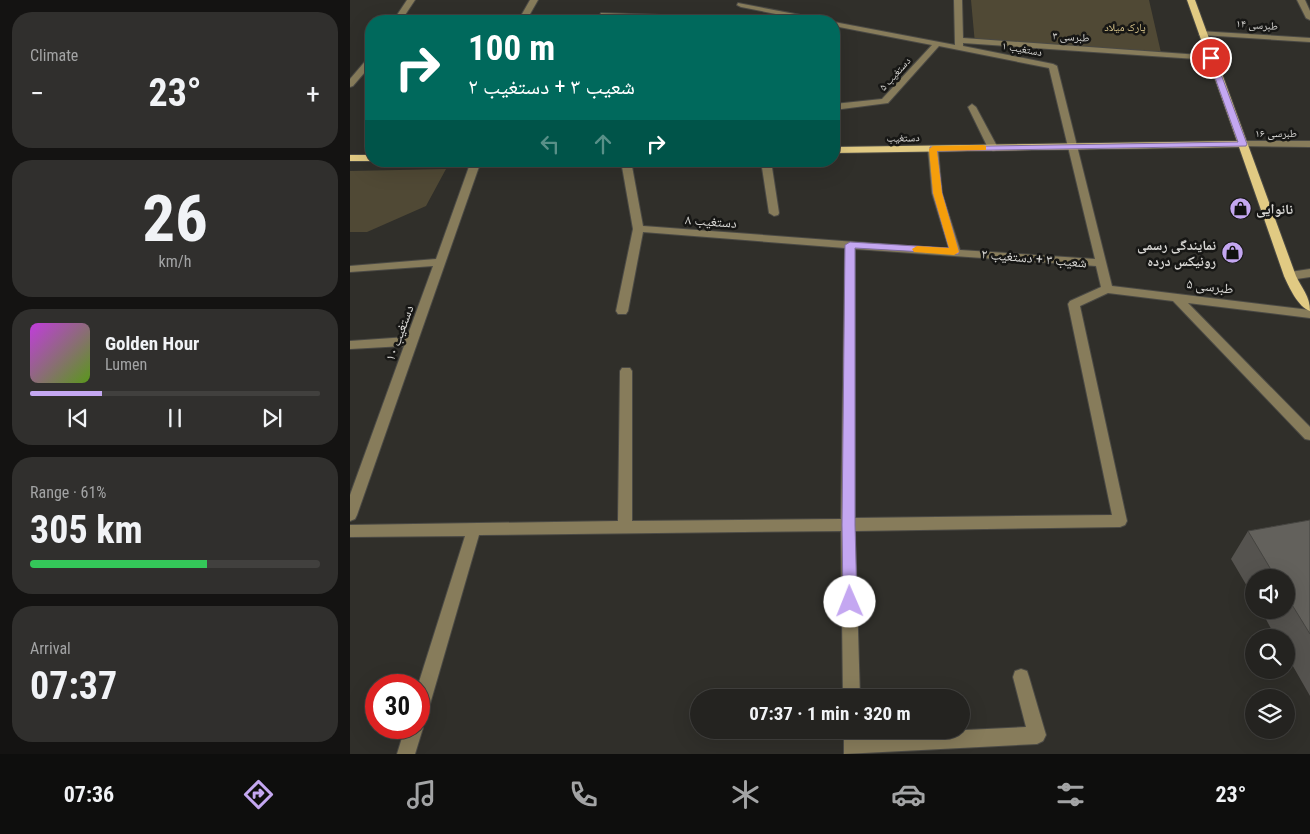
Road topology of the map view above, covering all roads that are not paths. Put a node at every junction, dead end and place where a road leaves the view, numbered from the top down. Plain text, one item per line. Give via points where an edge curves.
1 (411, 0) edge
2 (534, 0) edge
3 (958, 0) edge
4 (1191, 0) edge
5 (1301, 0) edge
6 (741, 5) dead end
7 (401, 15) edge
8 (525, 15) edge
9 (791, 15) edge
10 (1310, 18) edge
11 (840, 25) edge
12 (1202, 33) junction
13 (1310, 40) edge
14 (936, 45) junction
15 (959, 45) junction
16 (1211, 58) junction
17 (365, 67) edge
18 (350, 84) edge
19 (840, 106) edge
20 (972, 107) dead end
21 (1243, 144) junction
22 (1310, 144) edge
23 (1074, 146) junction
24 (993, 148) junction
25 (933, 149) junction
26 (840, 150) edge
27 (350, 158) edge
28 (365, 158) edge
29 (474, 167) edge
30 (627, 167) edge
31 (767, 167) edge
32 (774, 213) dead end
33 (638, 229) junction
34 (850, 245) junction
35 (954, 252) junction
36 (440, 262) junction
37 (1101, 264) junction
38 (350, 269) edge
39 (1310, 273) edge
40 (1290, 276) junction
41 (1107, 289) junction
42 (1177, 298) junction
43 (1310, 307) edge
44 (622, 312) dead end
45 (1310, 314) edge
46 (412, 340) junction
47 (350, 345) edge
48 (626, 371) dead end
49 (1310, 435) edge
50 (350, 515) edge
51 (848, 525) junction
52 (625, 528) junction
53 (474, 529) junction
54 (350, 531) edge
55 (430, 675) edge
56 (1021, 677) dead end
57 (852, 689) edge
58 (411, 739) edge
59 (853, 742) edge
60 (406, 754) edge

1 - 7 street
2 - 8 street
3 - 15 street
4 - 12 main road
5 - 10 street
6 - 9 street
11 - 14 street, دستغیب ۱
12 - 13 street, طبرسی ۱۴
12 - 16 main road
14 - 15 street, دستغیب ۱
14 - 19 street, دستغیب ۵ via 885,101
15 - 16 street, طبرسی ۳
15 - 23 street, دستغیب ۱ via 1053,66
16 - 21 main road
17 - 18 street
20 - 24 street
21 - 22 street, طبرسی ۱۶
21 - 23 main road, دستغیب
21 - 40 main road
23 - 24 main road, دستغیب
23 - 37 street, شعیب ۳ + دستغیب ۲
24 - 25 main road, دستغیب
25 - 26 main road, دستغیب
25 - 35 street via 937,193
27 - 28 main road
29 - 36 street, دستغیب ۱۰
30 - 33 street
31 - 32 street
33 - 34 street, دستغیب ۸
33 - 44 street
34 - 35 street, شعیب ۳ + دستغیب ۲
34 - 51 street
35 - 37 street, شعیب ۳ + دستغیب ۲
36 - 38 street
36 - 46 street, دستغیب ۱۰
37 - 41 street
39 - 40 street
40 - 43 main road
41 - 42 street, طبرسی ۵
41 - 51 street via 1074,304 1120,521
42 - 45 street, طبرسی ۵
42 - 49 street
46 - 47 street
46 - 50 street, دستغیب ۱۰
48 - 52 street
51 - 52 street
51 - 57 street
52 - 53 street
53 - 54 street
53 - 55 street
56 - 59 street via 1036,735
58 - 60 street

